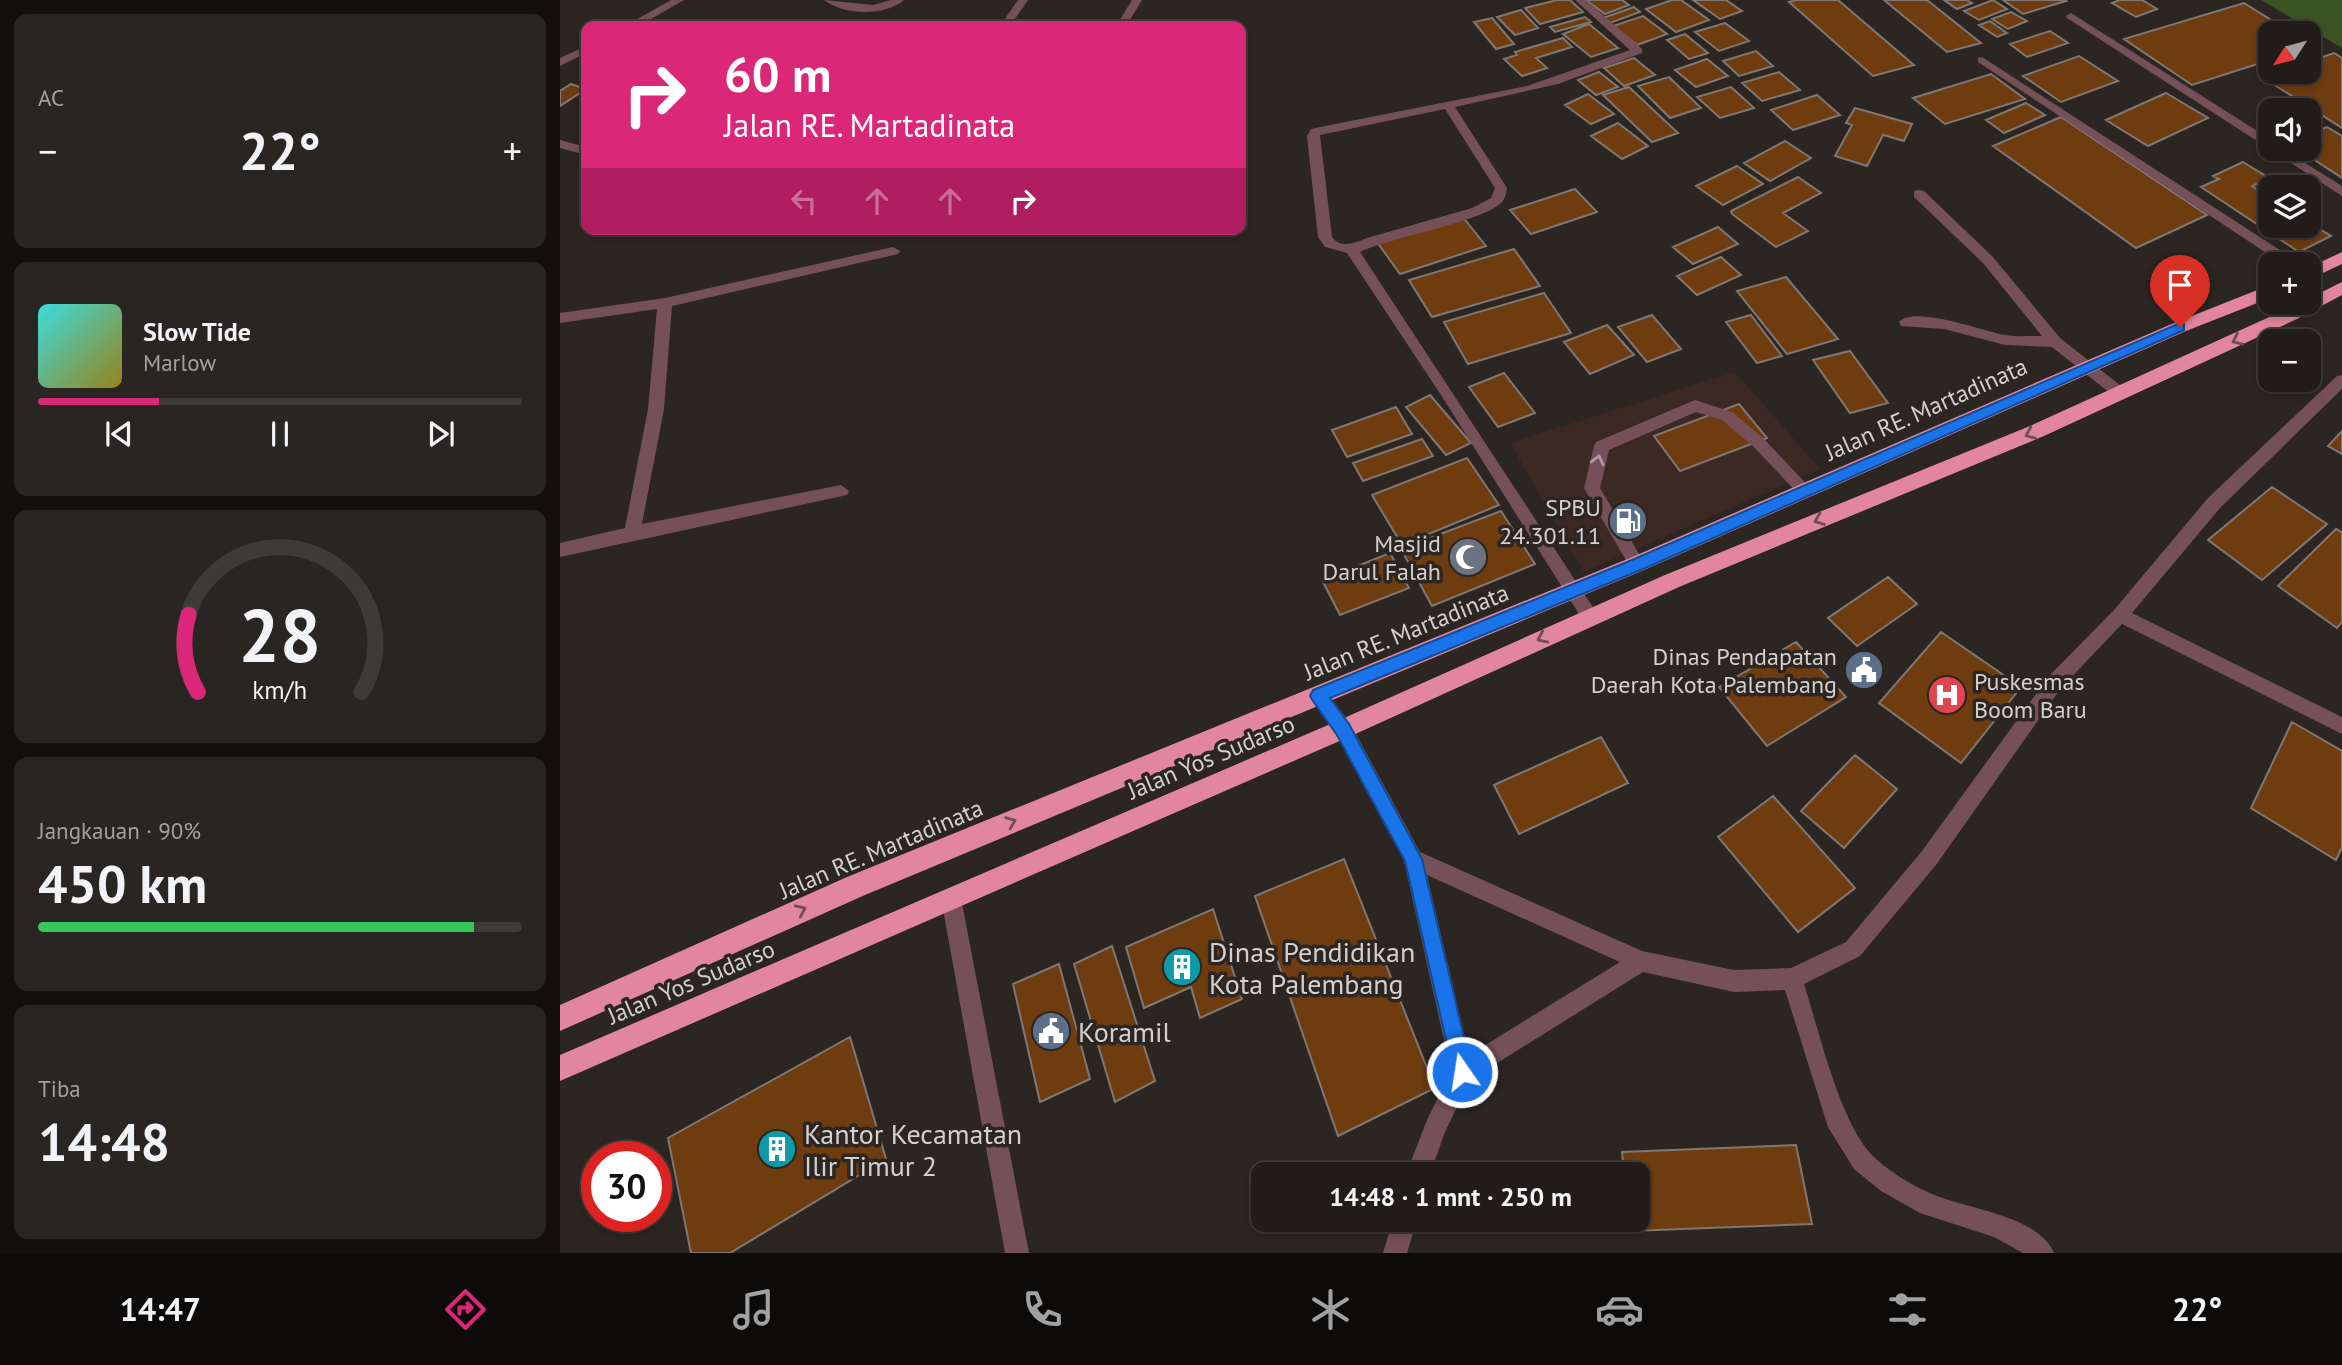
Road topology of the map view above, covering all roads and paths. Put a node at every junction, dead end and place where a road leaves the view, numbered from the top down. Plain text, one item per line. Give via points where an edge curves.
1 (679, 0) edge
2 (829, 0) edge
3 (899, 0) edge
4 (1023, 0) edge
5 (1138, 0) edge
6 (1580, 0) edge
7 (2071, 16) dead end
8 (640, 21) edge
9 (1008, 21) edge
10 (1124, 21) edge
11 (581, 52) edge
12 (1982, 60) dead end
13 (560, 63) edge
14 (1448, 105) junction
15 (2258, 137) edge
16 (560, 144) edge
17 (581, 150) edge
18 (2294, 161) edge
19 (2342, 192) edge
20 (1919, 194) dead end
21 (1352, 250) junction
22 (893, 251) dead end
23 (2274, 252) edge
24 (2342, 257) edge
25 (2321, 268) edge
26 (2342, 288) edge
27 (2258, 296) edge
28 (664, 303) junction
29 (560, 318) edge
30 (1906, 322) dead end
31 (2055, 342) junction
32 (2089, 367) junction
33 (2342, 380) edge
34 (2120, 393) junction
35 (841, 491) dead end
36 (1805, 491) junction
37 (632, 533) junction
38 (560, 550) edge
39 (1637, 564) junction
40 (1575, 591) junction
41 (2120, 615) junction
42 (1590, 617) junction
43 (1319, 696) junction
44 (2342, 726) edge
45 (1343, 729) junction
46 (1413, 859) junction
47 (951, 898) junction
48 (1641, 961) junction
49 (1792, 979) junction
50 (560, 1018) edge
51 (560, 1068) edge
52 (1462, 1072) junction
53 (1422, 1162) edge
54 (1401, 1232) edge
55 (1017, 1253) edge
56 (1395, 1253) edge
57 (2042, 1253) edge

1 - 8 street
2 - 3 street via 866,10
4 - 9 street
5 - 10 street
6 - 14 street via 1638,51 1554,82
7 - 15 street
11 - 13 street
12 - 23 street
14 - 21 street via 1501,188 1497,200 1477,211
14 - 21 street via 1315,132 1325,237 1330,244
16 - 17 street
18 - 19 street
20 - 31 street via 1989,260
21 - 40 street
22 - 28 street
24 - 25 highway
26 -> 34 highway, Jalan Yos Sudarso
27 - 32 highway, Jalan RE. Martadinata
28 - 29 street
28 - 37 street via 656,409
30 - 31 street via 1944,324 2005,340
31 - 32 street
32 - 34 street
32 - 36 highway, Jalan RE. Martadinata
33 - 41 street via 2214,503
34 -> 42 highway, Jalan Yos Sudarso
35 - 37 street
36 - 39 highway, Jalan RE. Martadinata
39 -> 36 street via 1592,488 1602,446 1695,406 1727,416
37 - 38 street
39 - 40 highway, Jalan RE. Martadinata
40 - 42 street
40 - 43 highway, Jalan RE. Martadinata
41 - 44 street
41 - 49 street via 2055,682 1929,858 1853,949
42 -> 45 highway, Jalan Yos Sudarso
43 - 45 street
50 -> 43 highway, Jalan RE. Martadinata via 856,886
45 - 46 street
45 - 47 highway, Jalan Yos Sudarso
46 - 48 street
46 - 52 street
47 - 51 highway, Jalan Yos Sudarso
47 - 55 street
48 - 49 street via 1734,981
48 - 52 street
49 - 57 street via 1839,1128 1862,1161 1928,1205 1997,1226
52 - 53 street
54 - 56 street

